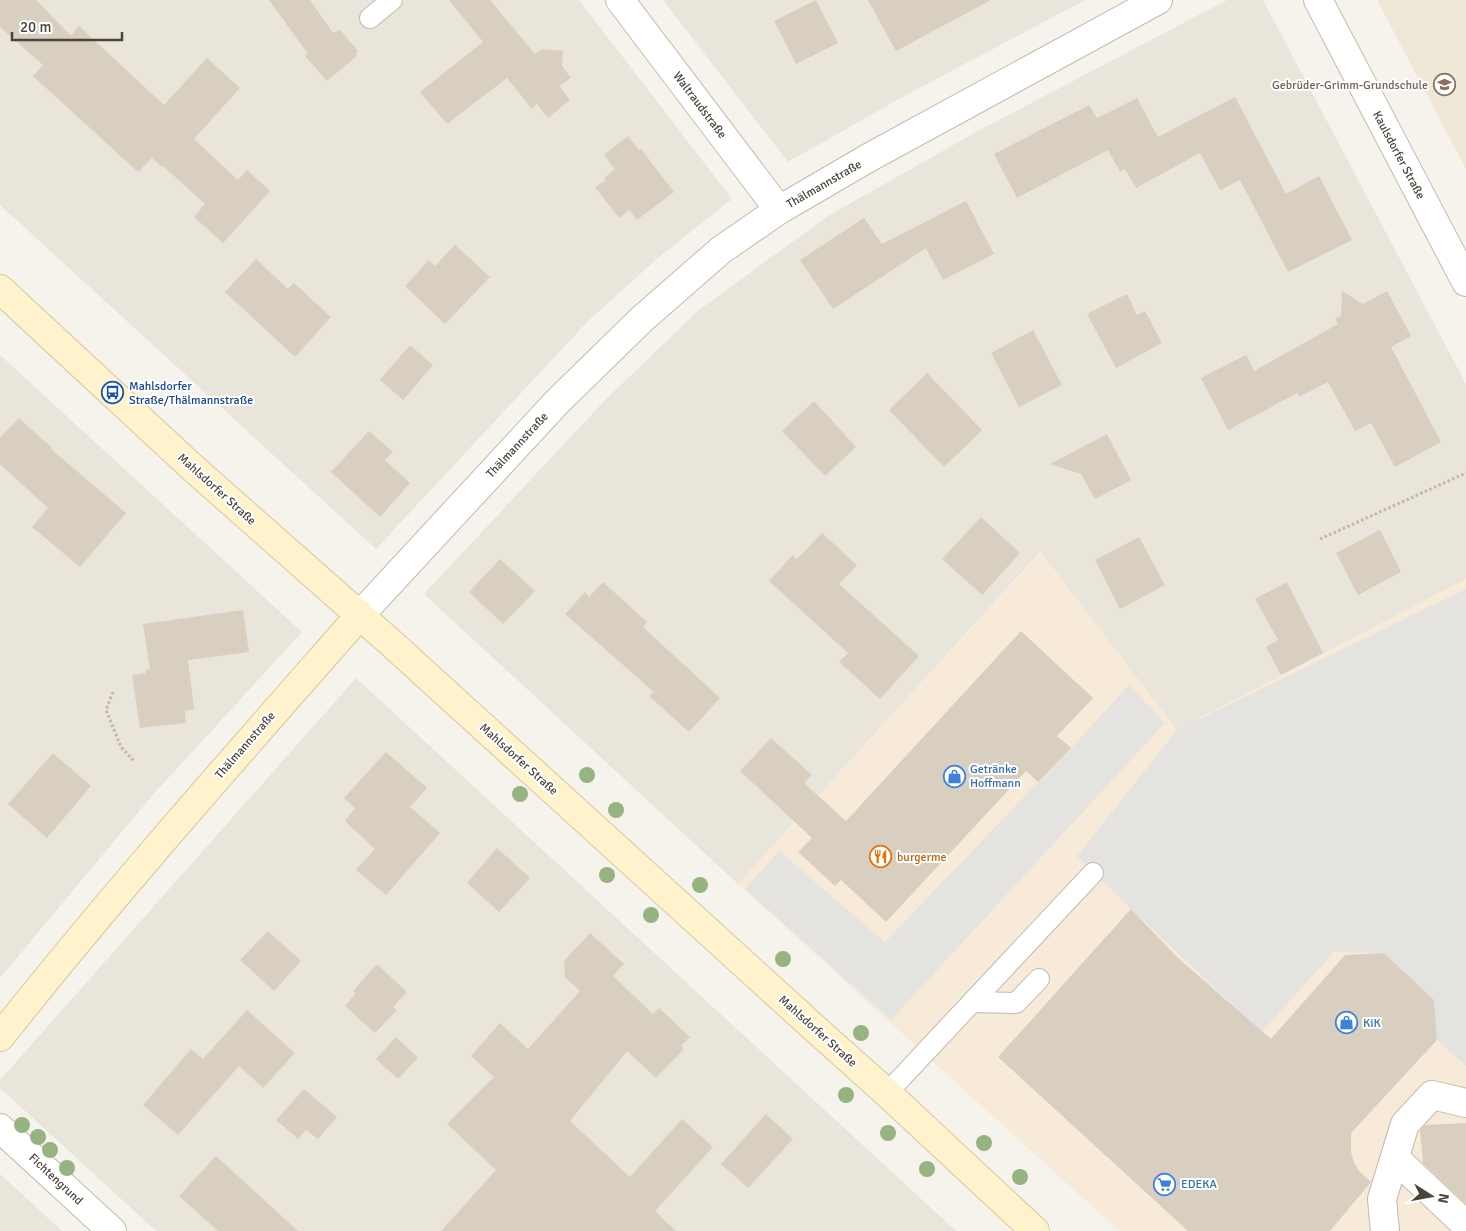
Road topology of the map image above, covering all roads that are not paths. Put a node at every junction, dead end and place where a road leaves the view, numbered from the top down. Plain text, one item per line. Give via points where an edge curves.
1 (392, 0) edge
2 (620, 0) edge
3 (1158, 0) edge
4 (1318, 0) edge
5 (370, 18) dead end
6 (779, 210) junction
7 (1466, 282) edge
8 (0, 289) edge
9 (360, 616) junction
10 (1093, 873) dead end
11 (1039, 979) dead end
12 (973, 1002) junction
13 (0, 1037) edge
14 (887, 1093) junction
15 (1466, 1103) edge
16 (0, 1128) edge
17 (1395, 1158) junction
18 (1466, 1226) edge
19 (112, 1231) edge
20 (1035, 1231) edge
21 (1385, 1231) edge

1 - 5 lane
2 - 6 street, Waltraudstraße
3 - 6 street, Thälmannstraße
4 - 7 street, Kaulsdorfer Straße
6 - 9 street, Thälmannstraße via 720,250 597,361
8 - 9 main road, Mahlsdorfer Straße via 194,469
9 - 13 main road, Thälmannstraße via 169,833
9 - 14 main road, Mahlsdorfer Straße
10 - 12 lane
11 - 12 lane via 1016,1003
12 - 14 lane
14 - 20 main road, Mahlsdorfer Straße
15 - 17 street via 1432,1096 1405,1124
16 - 19 street, Fichtengrund
17 - 18 street
17 - 21 street via 1382,1199

